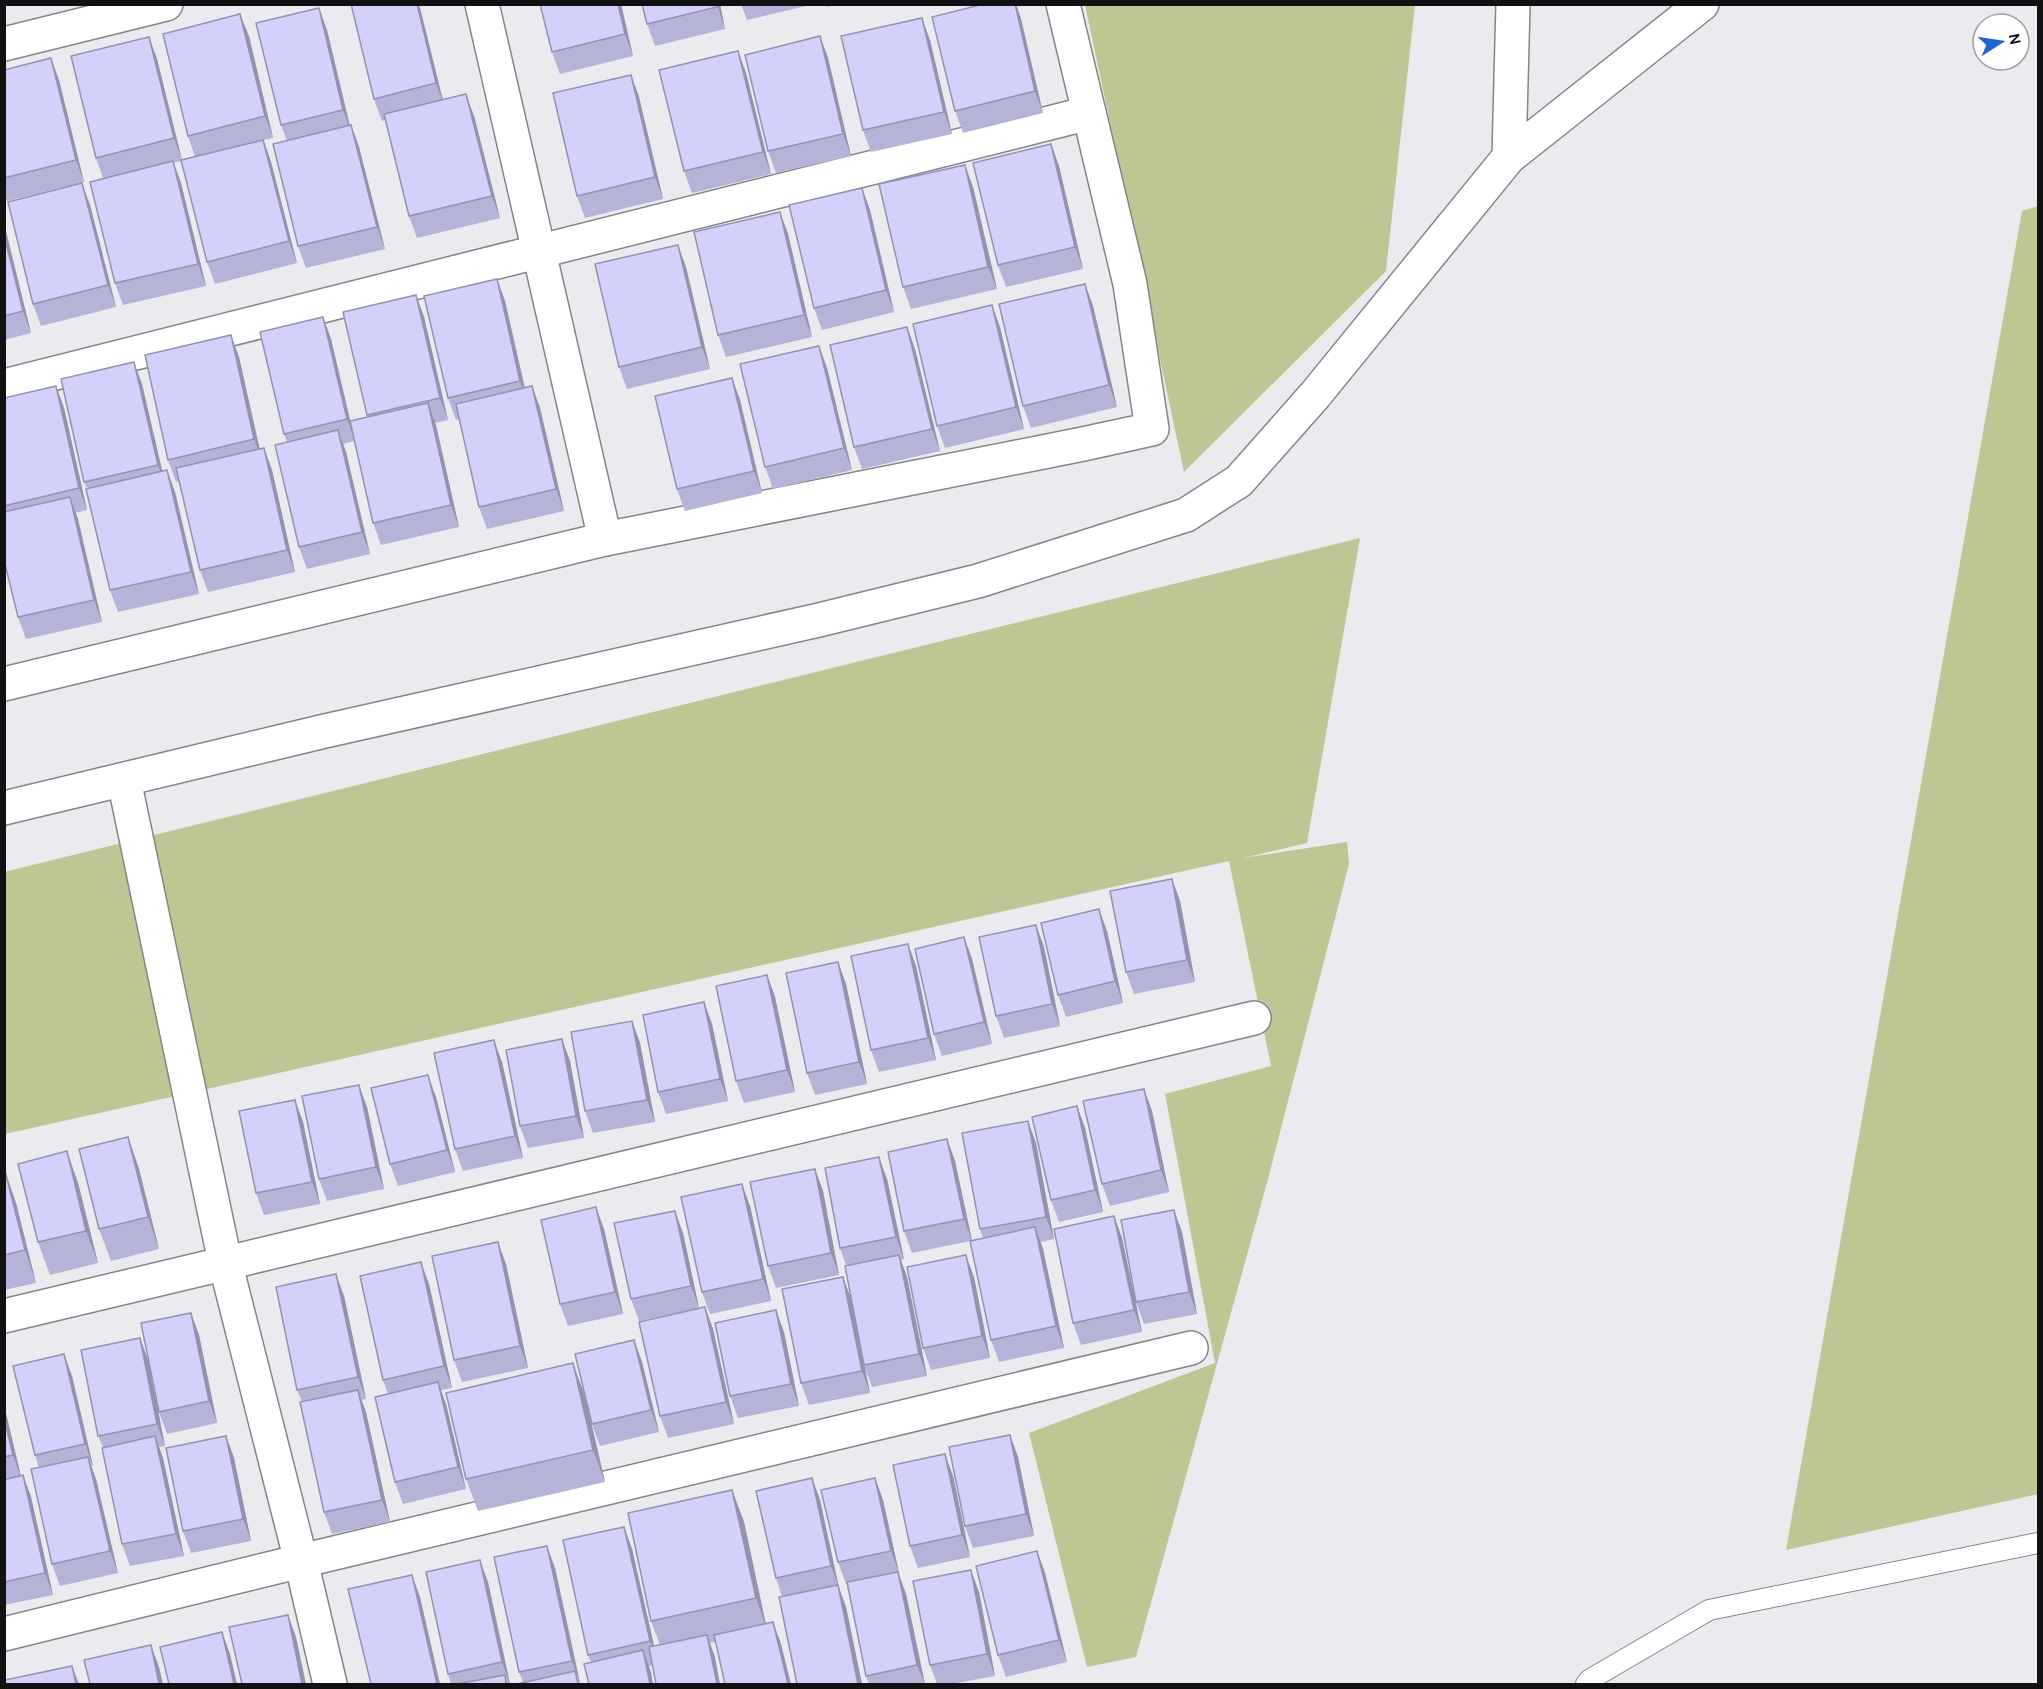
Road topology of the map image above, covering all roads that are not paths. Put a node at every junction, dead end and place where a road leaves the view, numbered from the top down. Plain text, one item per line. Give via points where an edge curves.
1 (166, 4) edge
2 (482, 4) edge
3 (1063, 4) edge
4 (1513, 4) edge
5 (1702, 4) edge
6 (4, 44) edge
7 (1089, 113) junction
8 (1509, 157) junction
9 (540, 251) junction
10 (4, 386) edge
11 (605, 539) junction
12 (4, 684) edge
13 (124, 780) junction
14 (4, 808) edge
15 (1254, 1018) dead end
16 (225, 1262) junction
17 (4, 1316) edge
18 (1191, 1348) dead end
19 (2038, 1543) edge
20 (301, 1561) junction
21 (4, 1634) edge
22 (330, 1684) edge
23 (1586, 1684) edge

1 - 6 street
2 - 9 street
3 - 7 street
4 - 8 street
5 - 8 street
7 - 9 street
7 - 11 street via 1130,284 1152,429
8 - 13 street via 1315,395 1239,481 1186,515 978,581 831,618
9 - 10 street
9 - 11 street
11 - 12 street
13 - 14 street
13 - 16 street
15 - 16 street
16 - 17 street
16 - 20 street
18 - 20 street
19 - 23 lane via 1709,1610
20 - 21 street
20 - 22 street

